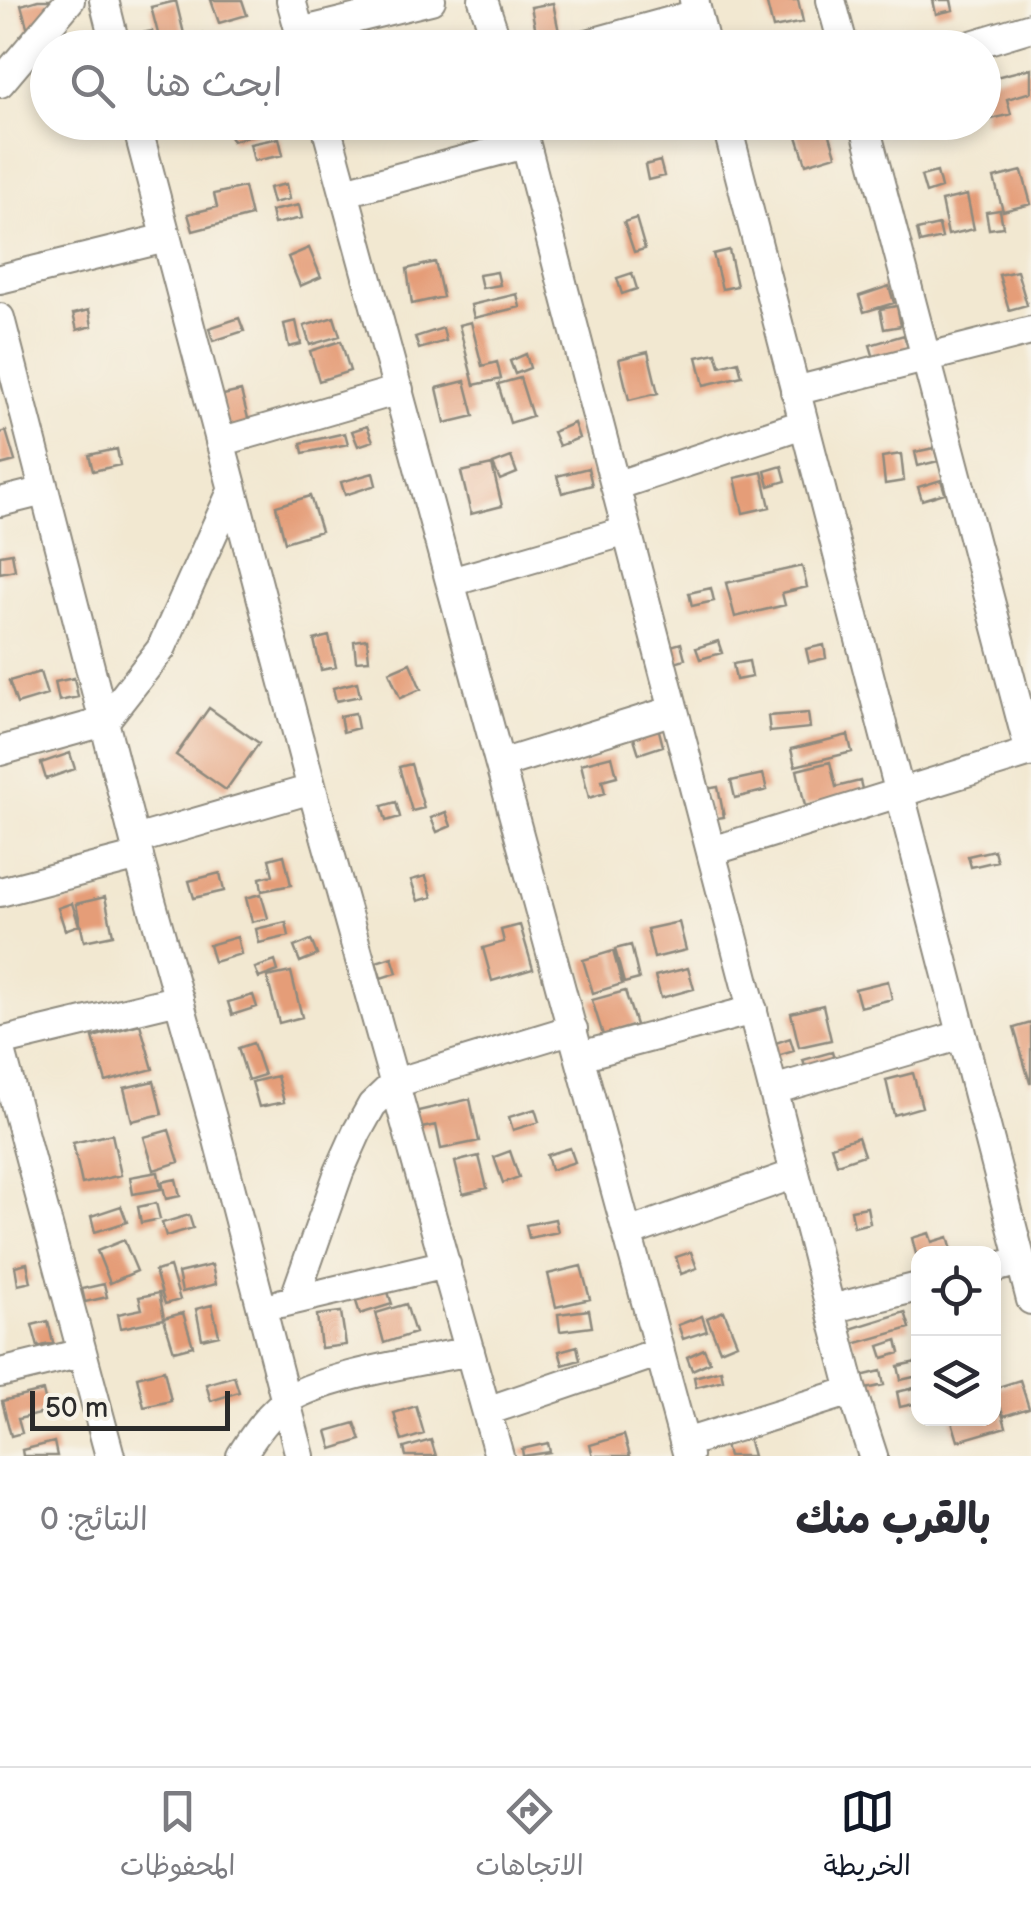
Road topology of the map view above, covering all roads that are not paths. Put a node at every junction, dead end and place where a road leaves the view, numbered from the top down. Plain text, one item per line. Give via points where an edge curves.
1 (70, 0) edge
2 (104, 0) edge
3 (292, 0) edge
4 (431, 0) edge
5 (484, 0) edge
6 (831, 0) edge
7 (1028, 0) edge
8 (696, 7) edge
9 (1031, 13) edge
10 (1031, 27) edge
11 (45, 30) edge
12 (112, 30) edge
13 (300, 30) edge
14 (334, 30) edge
15 (493, 30) edge
16 (627, 30) edge
17 (839, 30) edge
18 (1001, 36) edge
19 (30, 47) edge
20 (0, 83) edge
21 (141, 140) edge
22 (330, 140) edge
23 (502, 140) edge
24 (525, 140) edge
25 (731, 140) edge
26 (868, 140) edge
27 (345, 192) junction
28 (166, 238) junction
29 (0, 278) edge
30 (0, 318) edge
31 (1031, 332) edge
32 (923, 358) junction
33 (399, 390) junction
34 (795, 390) junction
35 (11, 409) edge
36 (803, 424) junction
37 (220, 442) junction
38 (615, 486) junction
39 (232, 489) junction
40 (44, 491) junction
41 (0, 502) edge
42 (627, 531) junction
43 (451, 582) junction
44 (674, 710) junction
45 (104, 722) junction
46 (0, 751) edge
47 (1030, 753) edge
48 (501, 764) junction
49 (312, 789) junction
50 (902, 794) junction
51 (137, 848) junction
52 (712, 851) junction
53 (0, 892) edge
54 (179, 998) junction
55 (752, 1010) junction
56 (962, 1035) junction
57 (576, 1043) junction
58 (0, 1044) edge
59 (395, 1082) junction
60 (774, 1090) junction
61 (796, 1174) junction
62 (628, 1232) junction
63 (446, 1264) junction
64 (1007, 1264) edge
65 (911, 1289) edge
66 (294, 1300) junction
67 (1031, 1300) edge
68 (263, 1308) junction
69 (831, 1309) junction
70 (470, 1350) junction
71 (660, 1352) junction
72 (82, 1353) junction
73 (0, 1372) edge
74 (852, 1390) junction
75 (287, 1400) junction
76 (487, 1411) junction
77 (686, 1450) edge
78 (110, 1456) edge
79 (241, 1456) edge
80 (300, 1456) edge
81 (499, 1456) edge
82 (872, 1456) edge

1 - 11 street
2 - 12 street
3 - 13 street
4 - 14 street
5 - 15 street
6 - 17 street
7 - 9 street
8 - 16 street
10 - 18 street
19 - 20 street
21 - 28 street
22 - 27 street
23 - 27 street
24 - 38 street
25 - 34 street
26 - 32 street
27 - 33 street
28 - 29 street
28 - 37 street
30 - 35 street
31 - 32 street
32 - 34 street
32 - 47 street
33 - 37 street
33 - 43 street
34 - 36 street
35 - 40 street
36 - 38 street
36 - 50 street
37 - 39 street
38 - 42 street
39 - 45 street via 160,649
39 - 49 street
40 - 41 street
40 - 45 street
42 - 43 street
42 - 44 street
43 - 48 street
44 - 48 street
44 - 52 street
45 - 46 street
45 - 51 street
47 - 50 street
48 - 57 street
49 - 51 street
49 - 59 street
50 - 52 street
50 - 56 street
51 - 53 street
51 - 54 street
52 - 55 street
54 - 58 street
54 - 68 street
55 - 57 street
55 - 60 street
56 - 60 street
56 - 64 street
57 - 59 street
57 - 62 street
58 - 72 street
59 - 63 street
59 - 66 street via 357,1132
60 - 61 street
61 - 62 street
61 - 69 street
62 - 71 street
63 - 66 street
63 - 70 street
64 - 67 street
65 - 69 street
66 - 68 street
68 - 75 street
69 - 74 street
70 - 75 street via 312,1386
70 - 76 street
71 - 76 street
71 - 77 street
72 - 73 street
72 - 78 street
74 - 77 street
74 - 82 street
75 - 79 street
75 - 80 street
76 - 81 street

